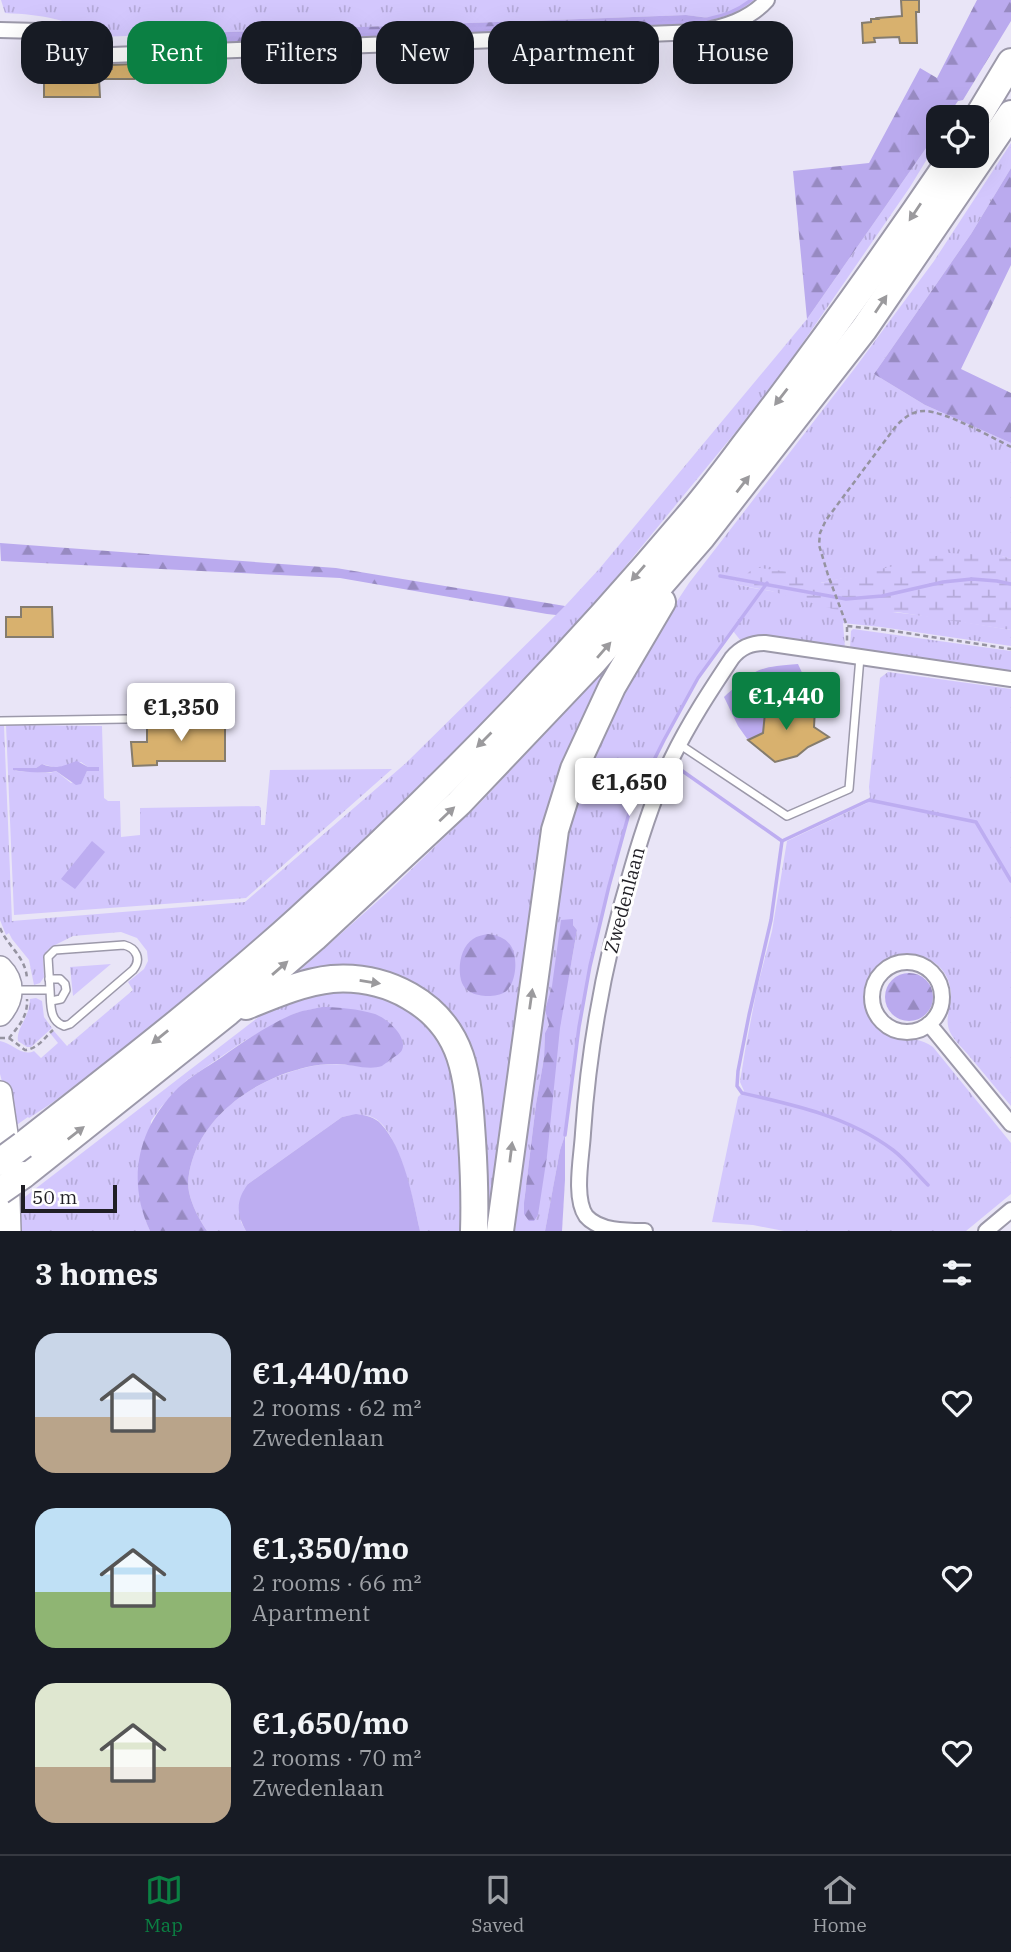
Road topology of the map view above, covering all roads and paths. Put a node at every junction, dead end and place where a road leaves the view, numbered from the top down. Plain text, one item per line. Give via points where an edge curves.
1 (767, 0) edge
2 (0, 30) edge
3 (1011, 62) edge
4 (985, 105) edge
5 (1011, 114) edge
6 (945, 168) edge
7 (1011, 447) edge
8 (701, 538) junction
9 (1011, 649) edge
10 (860, 657) junction
11 (1011, 679) edge
12 (126, 719) dead end
13 (0, 721) edge
14 (680, 744) junction
15 (0, 928) edge
16 (2, 938) edge
17 (0, 968) edge
18 (49, 979) junction
19 (19, 990) junction
20 (50, 990) junction
21 (51, 1001) junction
22 (228, 1013) junction
23 (0, 1014) edge
24 (929, 1024) junction
25 (49, 1035) dead end
26 (9, 1038) dead end
27 (0, 1093) edge
28 (1011, 1124) edge
29 (0, 1162) edge
30 (0, 1191) edge
31 (1011, 1210) edge
32 (9, 1231) edge
33 (474, 1231) edge
34 (500, 1231) edge
35 (645, 1231) edge
36 (986, 1231) edge

1 - 2 street via 743,19 698,32 140,54 97,53 39,31
3 - 4 highway
8 -> 5 highway via 864,329
6 -> 29 highway, bridge via 805,366 695,509 522,701 299,920
7 - 9 path via 931,412 907,416 822,526 819,539 847,626
22 -> 8 highway via 459,803 594,661
34 -> 8 highway via 555,830 574,769 612,687
10 - 11 street, Zwedenlaan
10 - 14 street, Zwedenlaan via 765,643 748,645 732,658
10 - 14 lane via 849,789 787,816
12 - 13 lane
14 - 35 street, Zwedenlaan via 644,828 619,911 592,1042 584,1111 583,1210 591,1223 606,1230
15 - 16 path
16 - 19 path via 25,963
17 - 19 main road
18 - 20 lane
18 - 21 lane via 61,979 66,990 61,999
18 - 21 lane via 48,957 55,950 124,945 137,956 134,970 70,1024 58,1024
19 - 20 lane
19 - 23 main road
20 - 21 lane
30 -> 22 highway, bridge
22 -> 33 highway via 314,982 349,979 389,985 432,1014 453,1042 464,1071 471,1126
24 - 24 street via 943,999 937,978 920,964 888,967 874,984 873,1008 879,1019 900,1031 912,1032
24 - 28 street
25 - 26 path via 30,1050
27 - 32 main road
31 - 36 street

